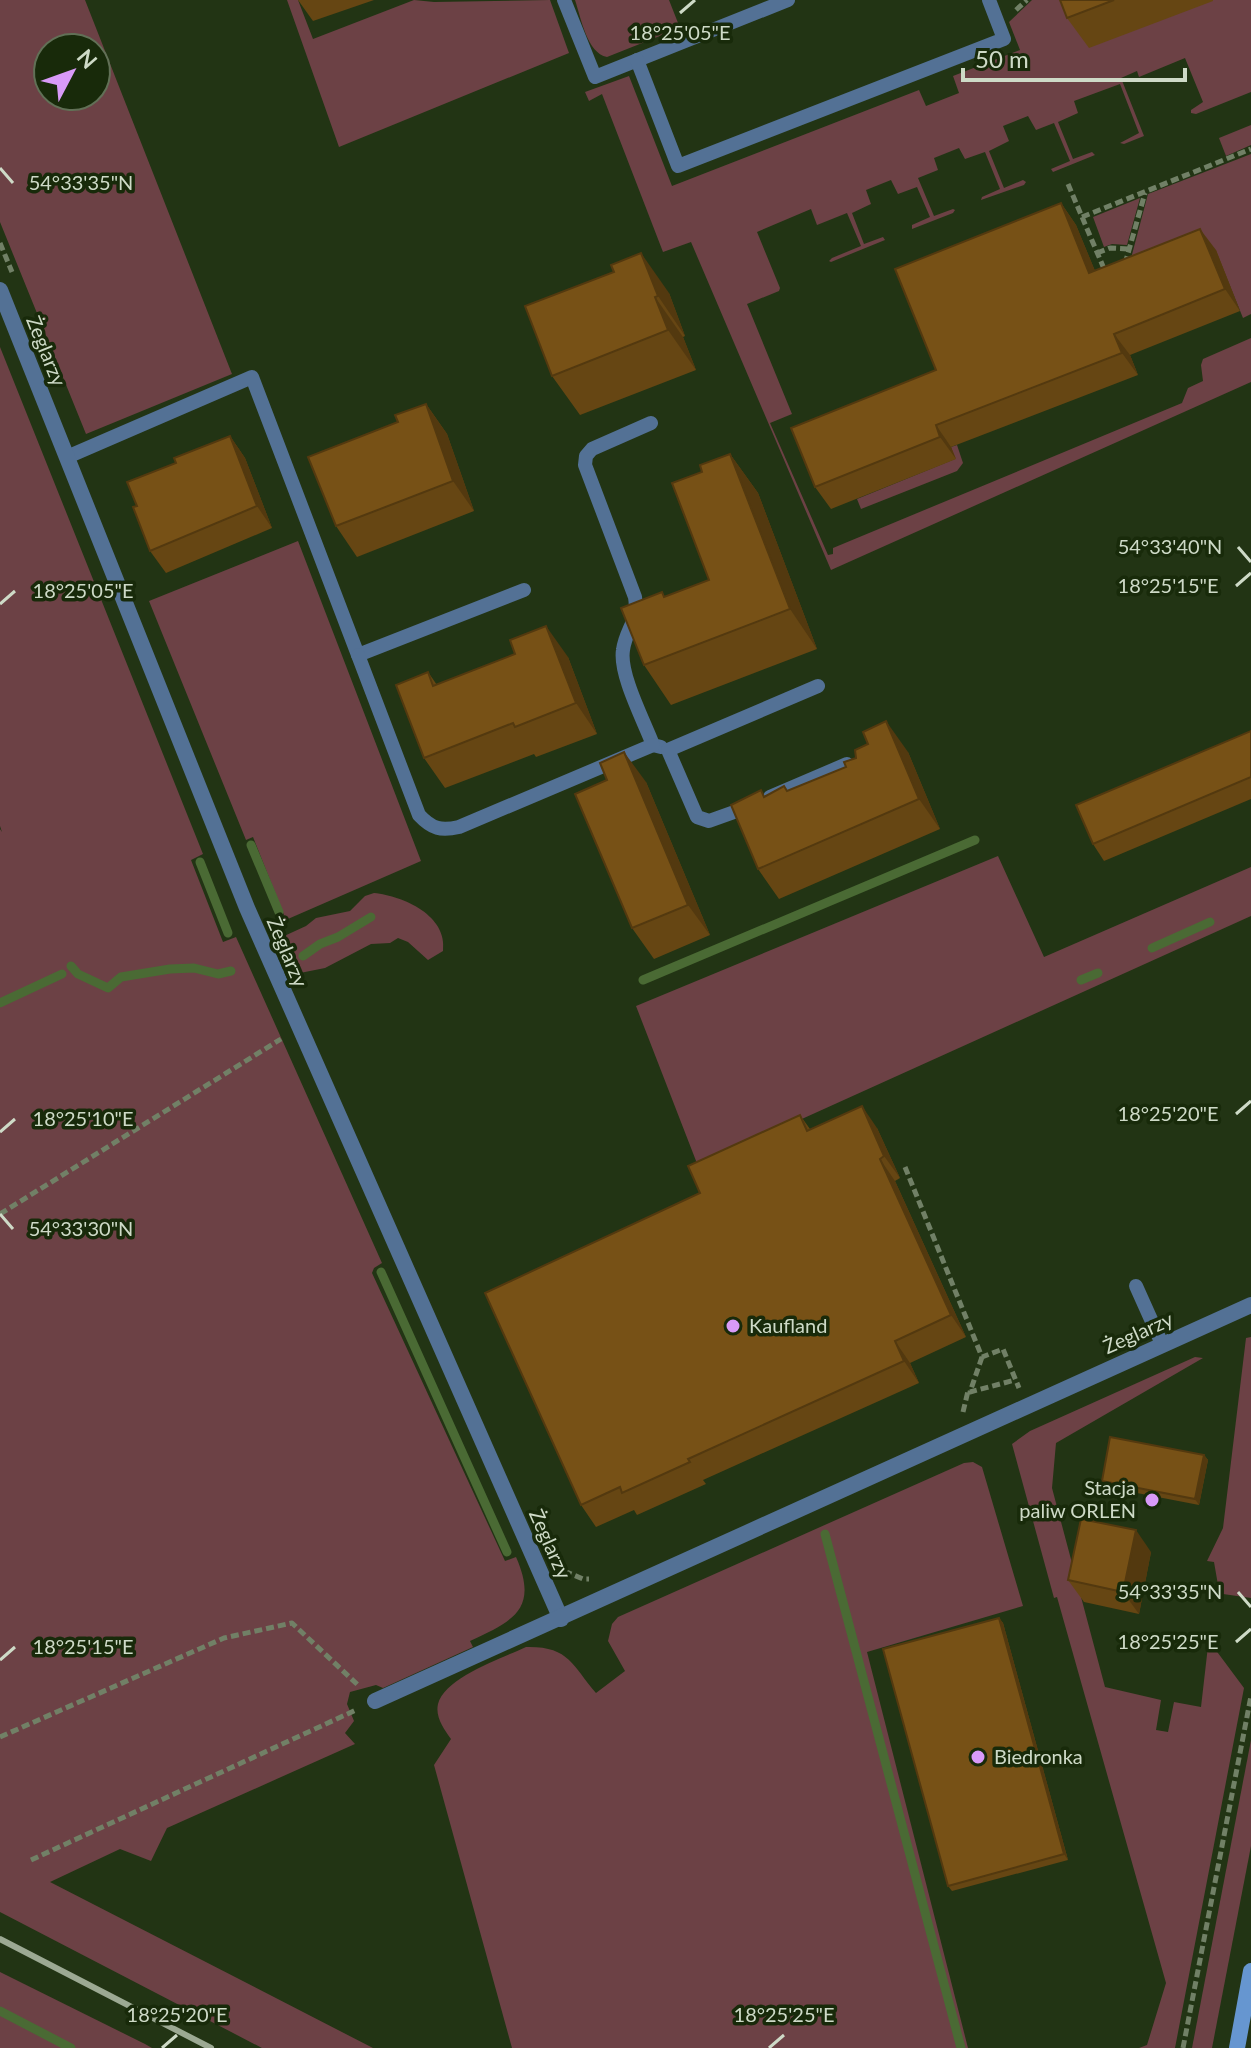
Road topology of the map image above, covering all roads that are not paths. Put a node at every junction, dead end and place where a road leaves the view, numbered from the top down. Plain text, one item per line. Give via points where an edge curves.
1 (564, 0) edge
2 (788, 0) edge
3 (989, 0) edge
4 (637, 60) junction
5 (0, 290) edge
6 (651, 423) dead end
7 (67, 457) junction
8 (524, 590) dead end
9 (358, 655) junction
10 (818, 686) dead end
11 (653, 745) junction
12 (668, 750) junction
13 (847, 764) edge
14 (1136, 1286) dead end
15 (1251, 1305) edge
16 (1162, 1344) junction
17 (561, 1619) junction
18 (375, 1701) road end
19 (1251, 1971) edge
20 (1237, 2048) edge

1 - 4 lane via 595,77
2 - 4 lane
3 - 4 lane via 1004,39 678,166
5 - 7 street, Żeglarzy
6 - 11 lane via 592,449 585,465 635,597 638,612 622,658
7 - 9 lane via 252,377
7 - 17 street, Żeglarzy via 247,908
8 - 9 lane
9 - 11 lane via 419,815 443,831
10 - 12 lane
11 - 12 lane
12 - 13 lane via 697,817 709,821
14 - 16 lane
15 - 16 street, Żeglarzy
16 - 17 street, Żeglarzy
17 - 18 street, Żeglarzy
19 - 20 main road

